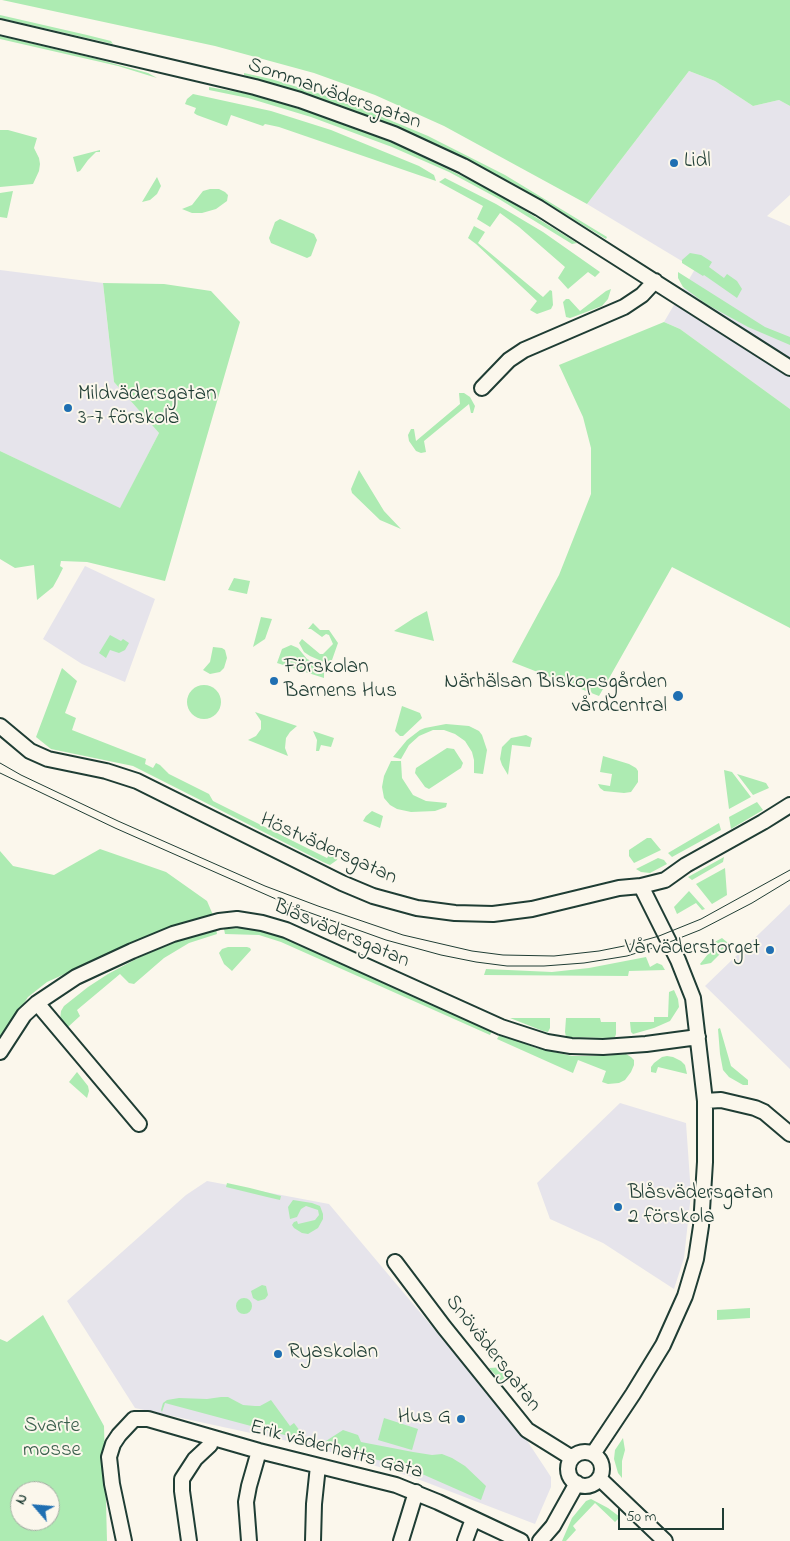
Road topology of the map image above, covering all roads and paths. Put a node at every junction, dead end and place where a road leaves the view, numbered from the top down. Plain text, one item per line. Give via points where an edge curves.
1 (0, 27) edge
2 (655, 281) junction
3 (790, 368) edge
4 (482, 388) dead end
5 (0, 726) edge
6 (790, 805) edge
7 (641, 886) junction
8 (37, 1004) junction
9 (698, 1037) junction
10 (0, 1052) edge
11 (705, 1101) junction
12 (139, 1124) dead end
13 (790, 1134) edge
14 (395, 1262) dead end
15 (212, 1438) junction
16 (259, 1451) junction
17 (593, 1454) junction
18 (572, 1458) junction
19 (318, 1466) junction
20 (599, 1478) junction
21 (577, 1484) junction
22 (416, 1492) junction
23 (473, 1519) junction
24 (124, 1541) edge
25 (189, 1541) edge
26 (249, 1541) edge
27 (314, 1541) edge
28 (401, 1541) edge
29 (465, 1541) edge
30 (521, 1541) edge
31 (540, 1541) edge
32 (666, 1541) edge

1 - 2 street, Sommarvädersgatan via 239,82 361,121 463,166 539,208
2 - 3 street, Sommarvädersgatan
2 - 4 street via 624,307 524,350
5 - 7 street, Höstvädersgatan via 30,751 48,759 137,781 342,883 405,906 492,914 544,907 619,888
6 - 7 street, Höstvädersgatan via 665,880
7 - 9 street via 689,987
8 - 9 street, Blåsvädersgatan via 76,977 132,951 173,934 219,921 237,920 262,922 292,932 501,1027 547,1042 603,1047
8 - 10 street, Blåsvädersgatan via 16,1025
8 - 12 street
9 - 11 street
11 - 13 street via 721,1100 755,1108
11 - 17 street via 701,1226 685,1296 663,1345
14 - 18 street, Snövädersgatan via 527,1430
15 - 16 street, Erik väderhatts Gata
15 - 24 street, Erik väderhatts Gata via 134,1419 119,1435 109,1457
15 - 25 street via 210,1445 195,1459 182,1479
16 - 19 street, Erik väderhatts Gata
16 - 26 street via 246,1502
17 - 18 street via 580,1452
17 - 20 street via 601,1464
18 - 21 street via 568,1470
19 - 22 street, Erik väderhatts Gata
19 - 27 street
20 - 21 street via 589,1485
20 - 32 street
21 - 31 street via 553,1526
22 - 23 street, Erik väderhatts Gata
22 - 28 street
23 - 29 street
23 - 30 street, Erik väderhatts Gata

